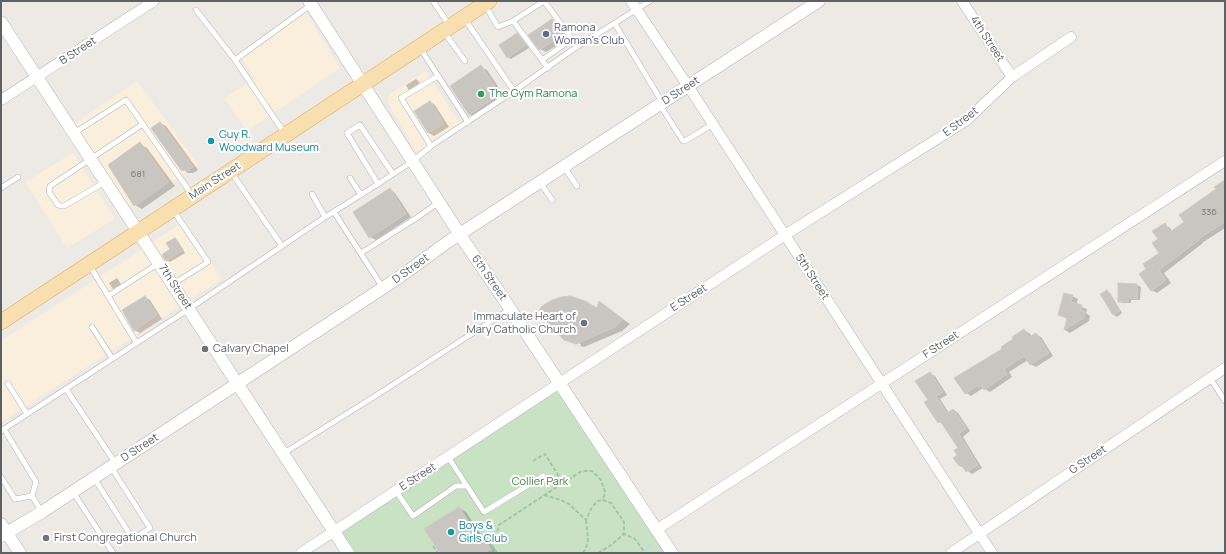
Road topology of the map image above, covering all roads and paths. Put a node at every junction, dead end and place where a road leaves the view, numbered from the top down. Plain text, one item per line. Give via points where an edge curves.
1 (154, 1) edge
2 (433, 1) edge
3 (544, 1) edge
4 (631, 1) edge
5 (650, 1) edge
6 (819, 1) edge
7 (962, 1) edge
8 (312, 2) edge
9 (487, 2) edge
10 (196, 10) dead end
11 (636, 10) junction
12 (464, 18) junction
13 (514, 21) junction
14 (1, 22) edge
15 (615, 24) junction
16 (447, 29) junction
17 (1072, 37) dead end
18 (419, 47) junction
19 (235, 60) junction
20 (542, 60) junction
21 (465, 61) dead end
22 (548, 68) junction
23 (438, 76) junction
24 (37, 77) junction
25 (1012, 77) junction
26 (363, 84) junction
27 (688, 86) junction
28 (514, 91) junction
29 (1, 100) edge
30 (661, 104) junction
31 (468, 122) junction
32 (143, 124) junction
33 (713, 124) junction
34 (74, 134) junction
35 (286, 134) junction
36 (431, 146) junction
37 (91, 159) junction
38 (413, 161) junction
39 (1225, 161) edge
40 (564, 167) junction
41 (230, 171) junction
42 (393, 174) junction
43 (18, 177) dead end
44 (350, 178) dead end
45 (106, 181) junction
46 (540, 182) junction
47 (378, 184) junction
48 (2, 186) edge
49 (577, 186) dead end
50 (312, 194) dead end
51 (361, 194) junction
52 (192, 196) junction
53 (552, 200) dead end
54 (439, 202) junction
55 (172, 209) junction
56 (334, 212) junction
57 (325, 217) junction
58 (138, 231) junction
59 (460, 234) junction
60 (785, 235) junction
61 (282, 246) junction
62 (361, 253) junction
63 (159, 263) junction
64 (88, 264) junction
65 (173, 284) junction
66 (383, 288) junction
67 (108, 296) junction
68 (189, 309) junction
69 (511, 309) junction
70 (1, 322) edge
71 (92, 327) dead end
72 (136, 342) junction
73 (112, 358) junction
74 (1225, 368) edge
75 (1210, 378) junction
76 (882, 383) junction
77 (8, 384) dead end
78 (238, 384) junction
79 (560, 384) junction
80 (66, 389) junction
81 (1225, 401) edge
82 (27, 414) junction
83 (2, 430) edge
84 (283, 453) junction
85 (448, 457) junction
86 (533, 461) dead end
87 (113, 465) junction
88 (543, 476) dead end
89 (1, 477) edge
90 (94, 478) junction
91 (563, 483) junction
92 (465, 486) junction
93 (396, 491) junction
94 (73, 492) junction
95 (544, 495) junction
96 (32, 496) junction
97 (602, 500) junction
98 (42, 512) junction
99 (586, 520) junction
100 (3, 530) edge
101 (656, 530) junction
102 (334, 532) junction
103 (980, 533) junction
104 (624, 534) junction
105 (433, 546) dead end
106 (493, 547) junction
107 (20, 553) edge
108 (113, 553) edge
109 (301, 553) edge
110 (348, 553) edge
111 (438, 553) edge
112 (490, 553) edge
113 (497, 553) edge
114 (583, 553) edge
115 (598, 553) edge
116 (645, 553) edge
117 (672, 553) edge
118 (951, 553) edge
119 (992, 553) edge

1 - 24 street, B Street via 141,7
2 - 16 lane
3 - 13 lane
3 - 20 lane via 572,39
4 - 11 street, 5th Street
5 - 11 lane
6 - 27 street, D Street
7 - 25 street, 4th Street
8 - 19 lane
8 - 26 street, 6th Street
9 - 12 main road, Main Street
9 - 13 lane via 498,27
10 - 19 lane
11 - 15 lane
11 - 27 street, 5th Street
12 - 16 main road, Main Street
12 - 28 lane
13 - 20 lane
14 - 24 street, 7th Street
15 - 22 lane
15 - 30 lane
16 - 18 main road, Main Street
16 - 21 lane
17 - 25 street, E Street
18 - 23 lane
18 - 26 main road, Main Street
19 - 35 lane
20 - 22 lane
22 - 28 lane
23 - 31 lane
23 - 36 lane via 401,98
24 - 29 street, B Street
24 - 34 street, 7th Street
25 - 60 street, E Street via 966,120
26 - 35 main road, Main Street
26 - 38 street, 6th Street
27 - 30 street, D Street
27 - 33 street, 5th Street
28 - 31 lane
30 - 33 lane via 683,141
30 - 40 street, D Street
31 - 36 lane
32 - 34 lane via 126,100
32 - 37 lane
32 - 52 lane
33 - 60 street, 5th Street
34 - 37 street, 7th Street
35 - 41 main road, Main Street
36 - 38 lane
37 - 45 street, 7th Street
37 - 45 lane via 50,186 49,192 58,205 64,206
38 - 42 lane
38 - 54 street, 6th Street
39 - 76 street, F Street
40 - 46 street, D Street
40 - 49 lane
41 - 52 main road, Main Street
41 - 61 lane
42 - 47 lane
42 - 47 lane via 360,125 347,133
43 - 48 lane
44 - 51 lane
45 - 58 street, 7th Street
46 - 53 lane
46 - 59 street, D Street
47 - 51 lane
50 - 57 lane
51 - 56 lane
52 - 55 main road, Main Street
54 - 59 street, 6th Street
54 - 62 lane
55 - 58 main road, Main Street
55 - 65 lane via 208,262
56 - 57 lane
56 - 62 lane
57 - 61 lane
58 - 63 street, 7th Street
58 - 64 main road, Main Street
59 - 66 street, D Street
59 - 69 street, 6th Street
60 - 76 street, 5th Street
60 - 79 street, E Street
61 - 68 lane
62 - 66 lane
63 - 65 street, 7th Street
63 - 67 lane
64 - 67 lane
64 - 70 main road, Main Street
65 - 68 street, 7th Street
66 - 78 street, D Street
67 - 72 lane
68 - 72 lane
68 - 78 street, 7th Street
69 - 79 street, 6th Street
69 - 84 lane
71 - 73 lane
72 - 73 lane
73 - 80 lane
74 - 75 street, G Street
75 - 81 lane
75 - 103 street, G Street
76 - 101 street, F Street
76 - 103 street, 5th Street
77 - 82 lane
78 - 84 street, 7th Street
78 - 87 street, D Street
79 - 85 street, E Street
79 - 101 street, 6th Street
80 - 82 lane
80 - 87 lane
82 - 83 lane
83 - 96 lane via 36,482
84 - 102 street, 7th Street
85 - 92 lane
85 - 93 street, E Street
86 - 91 path via 545,454
87 - 90 street, D Street
87 - 90 lane via 150,528 133,539
88 - 92 lane via 484,512
89 - 96 lane via 15,499
90 - 94 street, D Street
91 - 95 path
91 - 97 path via 582,471 592,471 600,480 605,492
92 - 93 lane via 456,486 413,516
93 - 102 street, E Street
94 - 98 street, D Street
94 - 108 lane
95 - 99 path via 570,504
95 - 106 path via 499,525 498,530 487,538
96 - 98 lane
97 - 99 path via 592,507
97 - 104 path via 611,503 624,522
98 - 100 street, D Street
99 - 114 path via 588,540
100 - 107 street
101 - 117 street, 6th Street
102 - 109 street, E Street
102 - 110 street, 7th Street
103 - 118 street, G Street
103 - 119 street, 5th Street
104 - 115 path
104 - 116 path via 635,539
105 - 111 path
106 - 112 path
106 - 113 path

